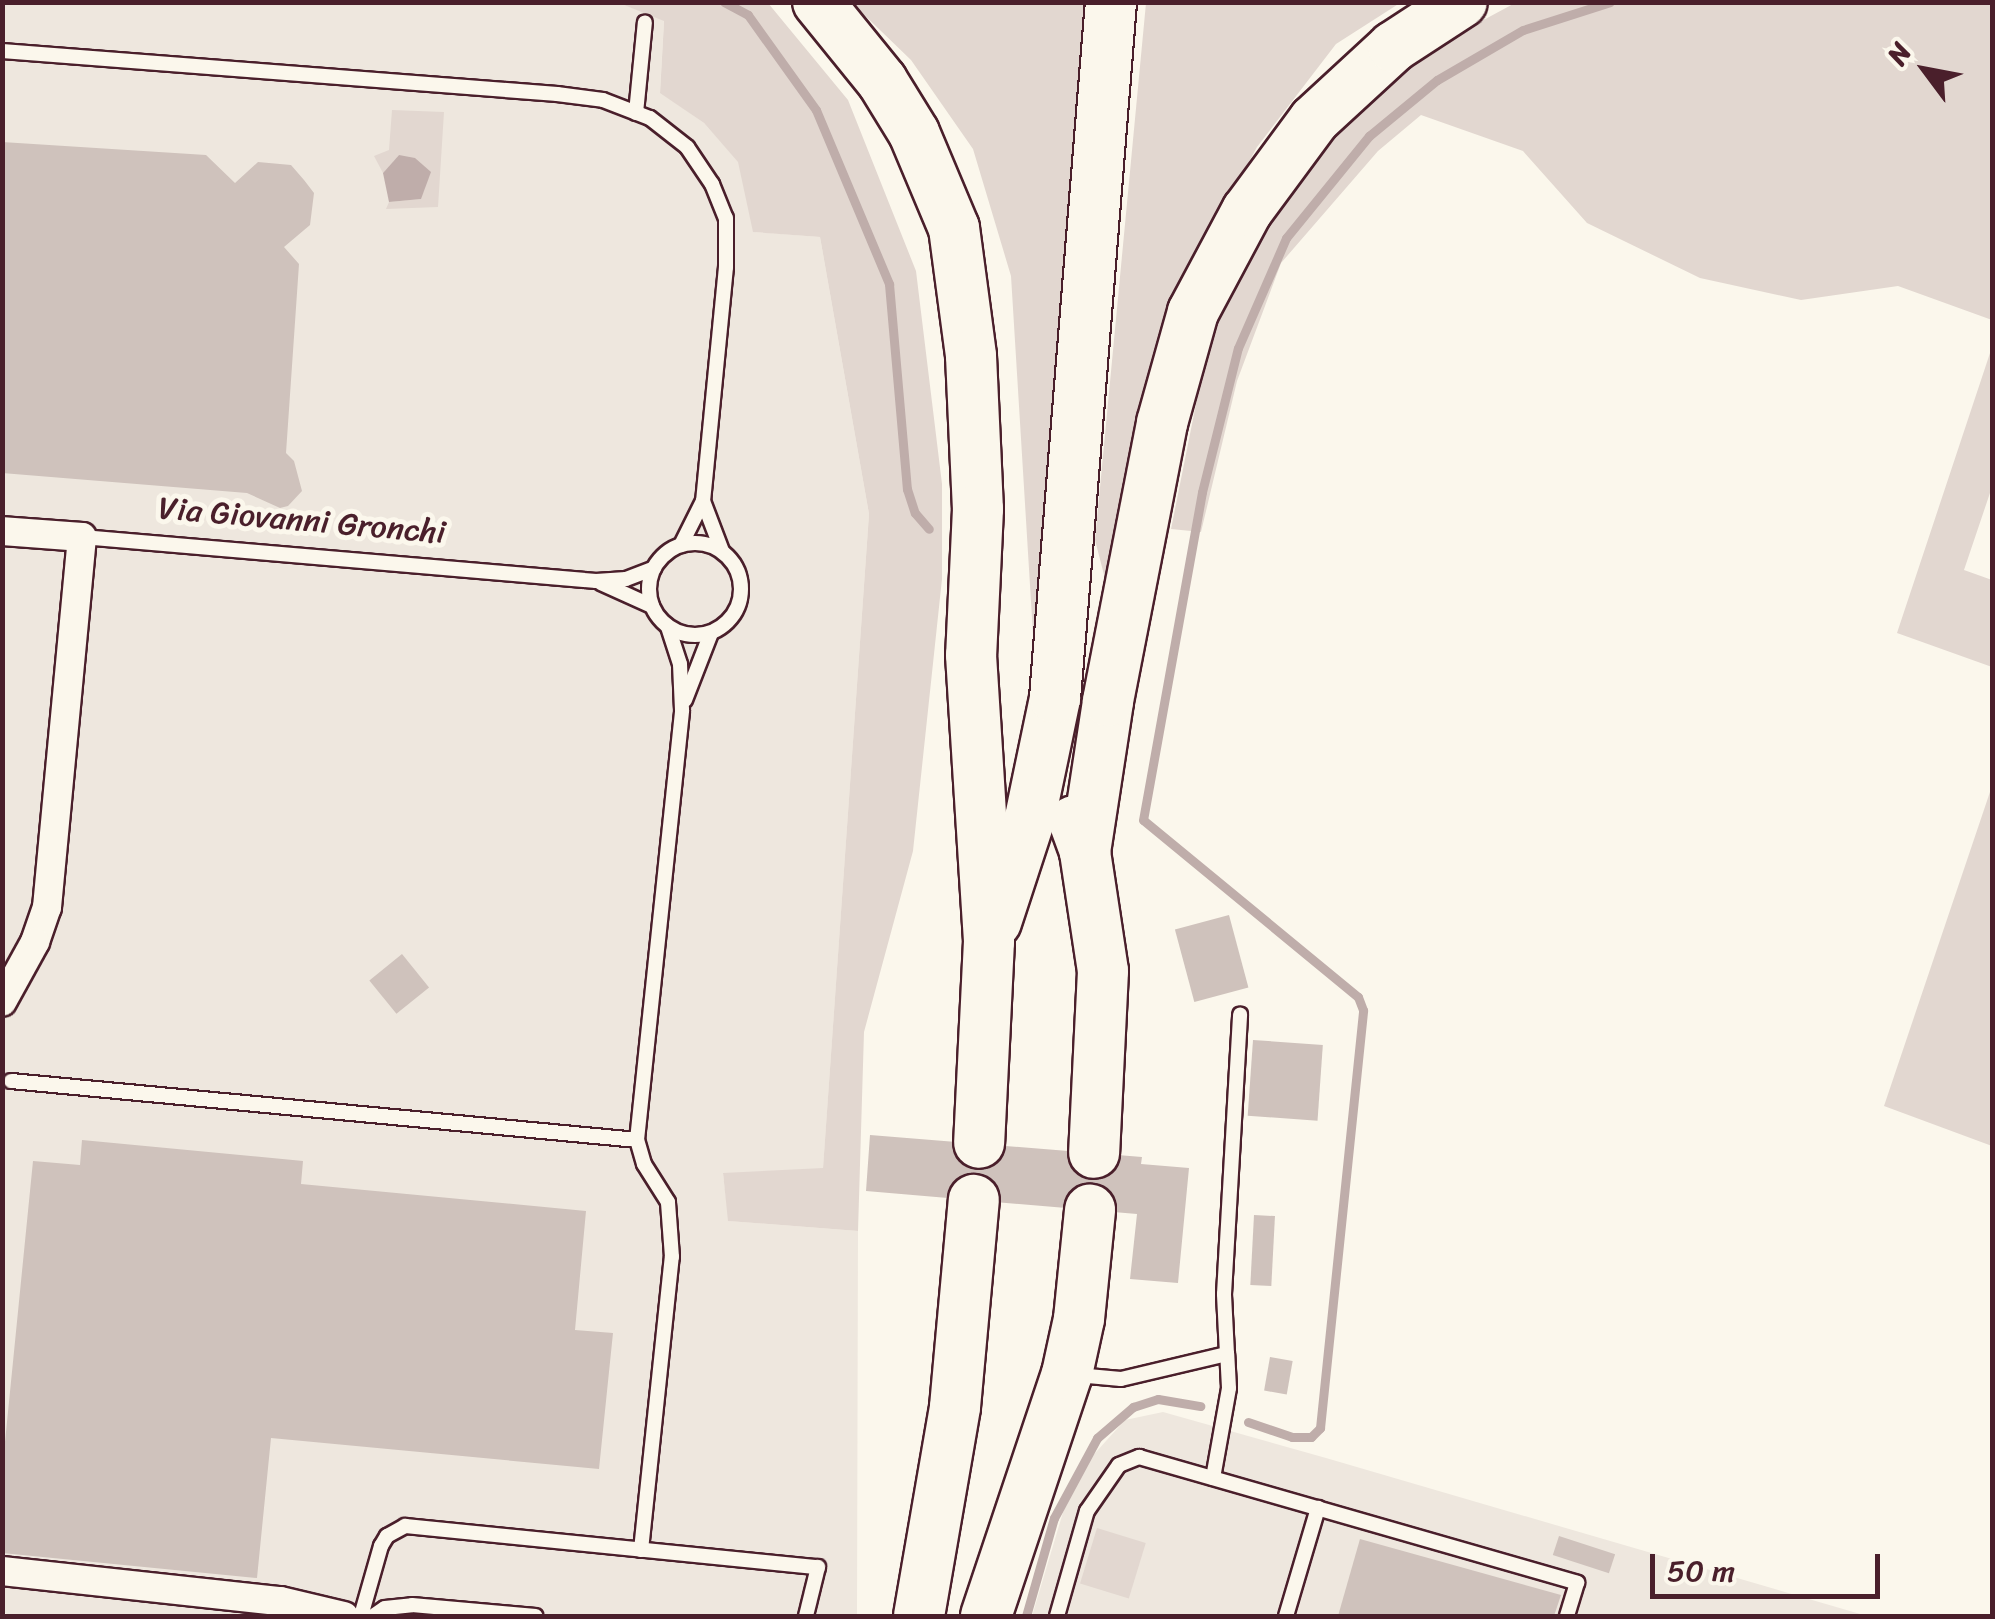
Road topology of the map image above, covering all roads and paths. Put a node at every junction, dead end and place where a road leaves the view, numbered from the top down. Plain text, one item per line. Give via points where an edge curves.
1 (818, 2) edge
2 (1111, 2) edge
3 (1462, 2) edge
4 (646, 22) dead end
5 (2, 50) edge
6 (636, 113) junction
7 (703, 500) junction
8 (2, 531) edge
9 (82, 538) junction
10 (680, 545) junction
11 (722, 551) junction
12 (654, 568) junction
13 (596, 581) junction
14 (652, 606) junction
15 (668, 626) junction
16 (711, 633) junction
17 (1055, 698) junction
18 (682, 710) junction
19 (1085, 852) junction
20 (989, 941) junction
21 (2, 1002) edge
22 (1240, 1014) dead end
23 (11, 1081) dead end
24 (637, 1140) junction
25 (978, 1143) dead end
26 (1094, 1153) dead end
27 (974, 1200) dead end
28 (1090, 1210) dead end
29 (1227, 1354) junction
30 (1067, 1374) junction
31 (1213, 1478) junction
32 (1318, 1508) junction
33 (641, 1550) junction
34 (2, 1571) edge
35 (917, 1603) edge
36 (344, 1616) edge
37 (360, 1616) edge
38 (373, 1616) edge
39 (536, 1616) edge
40 (806, 1616) edge
41 (986, 1616) edge
42 (1057, 1616) edge
43 (1286, 1616) edge
44 (1567, 1616) edge

1 - 20 highway via 914,133 954,228 972,356 978,509 972,655
2 - 17 highway
3 - 19 highway via 1393,46 1314,120 1246,211 1193,312 1158,442
4 - 6 lane
5 - 6 lane via 557,94
6 - 7 lane via 687,147 726,218
7 - 10 lane
7 - 11 lane
8 - 9 street, Via Giovanni Gronchi
9 - 13 lane, Via Giovanni Gronchi
9 - 21 street via 47,907
10 - 11 lane
10 - 12 lane
11 - 16 lane via 742,589 733,616
12 - 13 lane, Via Giovanni Gronchi
12 - 14 lane
13 - 14 lane, Via Giovanni Gronchi
14 - 15 lane
15 - 16 lane via 696,636
15 - 18 lane via 680,664
16 - 18 lane
17 - 19 highway via 1064,779
17 - 20 highway via 1030,818
18 - 24 lane
19 - 26 highway via 1104,971
20 - 25 highway
22 - 29 lane via 1224,1294
23 - 24 lane
24 - 33 lane via 668,1202 672,1226
27 - 35 highway via 955,1407
28 - 30 highway
29 - 30 lane via 1121,1380
29 - 31 lane via 1229,1388
30 - 41 highway
31 - 32 lane
31 - 42 lane via 1139,1456 1119,1465 1087,1511
32 - 43 lane
32 - 44 lane via 1577,1582
33 - 37 lane via 406,1526 387,1536
33 - 40 lane via 818,1567
34 - 36 street via 280,1602
38 - 39 lane via 412,1606

